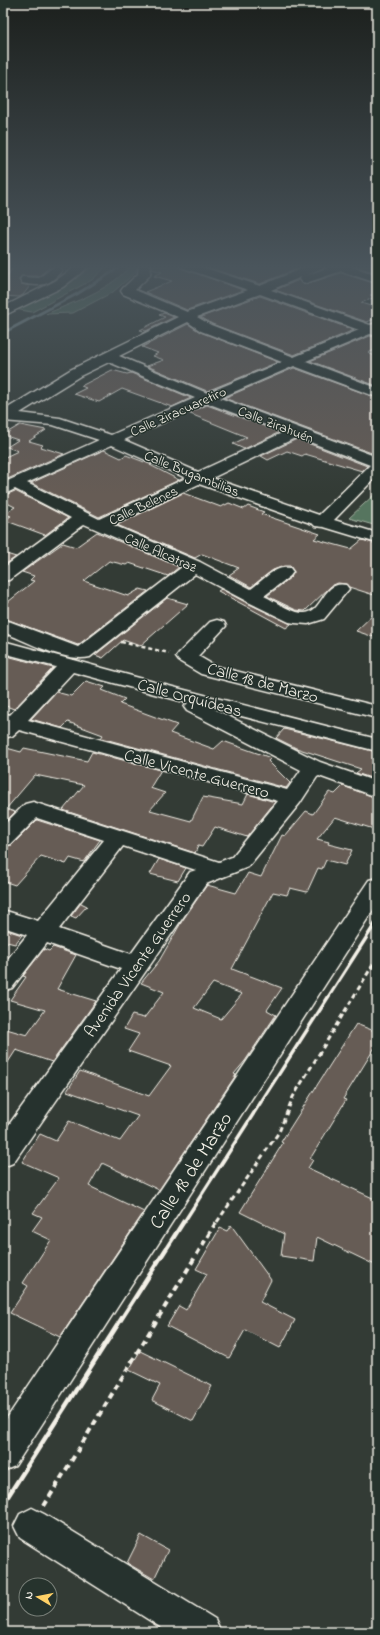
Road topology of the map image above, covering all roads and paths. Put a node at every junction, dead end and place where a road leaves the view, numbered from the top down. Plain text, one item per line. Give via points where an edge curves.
1 (140, 341) edge
2 (241, 341) edge
3 (345, 341) edge
4 (109, 356) junction
5 (293, 361) junction
6 (377, 393) edge
7 (207, 398) junction
8 (30, 401) junction
9 (4, 416) edge
10 (65, 424) junction
11 (296, 432) junction
12 (113, 440) junction
13 (377, 462) edge
14 (377, 467) edge
15 (45, 470) junction
16 (200, 478) junction
17 (9, 486) edge
18 (82, 518) junction
19 (321, 523) junction
20 (99, 526) junction
21 (377, 538) edge
22 (194, 566) junction
23 (284, 572) dead end
24 (3, 576) edge
25 (340, 588) dead end
26 (252, 597) junction
27 (3, 625) edge
28 (217, 626) dead end
29 (103, 638) junction
30 (3, 646) edge
31 (186, 657) junction
32 (69, 665) junction
33 (158, 689) junction
34 (377, 712) edge
35 (7, 725) edge
36 (377, 745) edge
37 (316, 769) junction
38 (377, 790) edge
39 (292, 798) junction
40 (118, 837) junction
41 (3, 839) edge
42 (220, 870) junction
43 (377, 886) edge
44 (3, 918) edge
45 (43, 932) junction
46 (377, 958) edge
47 (136, 965) junction
48 (3, 982) edge
49 (4, 1152) edge
50 (3, 1454) edge
51 (32, 1526) joint
52 (202, 1632) edge

1 - 4 street
2 - 5 street
3 - 5 street, Calle Ziracuaretiro
4 - 7 street, Calle Zirahuén
4 - 8 street via 75,373
5 - 6 street
5 - 7 street, Calle Ziracuaretiro
7 - 11 street, Calle Zirahuén
7 - 12 street, Calle Ziracuaretiro
8 - 9 street
8 - 10 street
9 - 10 street, Calle Bugambilias
10 - 12 street, Calle Bugambilias
10 - 15 street via 78,436
11 - 13 street, Calle Zirahuén
11 - 16 street, Calle Belenes
12 - 15 street, Calle Ziracuaretiro
12 - 16 street, Calle Bugambilias
14 - 19 street
15 - 17 street, Calle Ziracuaretiro
16 - 19 street, Calle Bugambilias
16 - 20 street, Calle Belenes
17 - 18 street, Calle Alcatraz
18 - 20 street, Calle Alcatraz
18 - 24 street, Calle Belenes
19 - 21 street, Calle Bugambilias
20 - 22 street, Calle Alcatraz
22 - 26 street, Calle Alcatraz
22 - 29 street
23 - 26 street
25 - 26 street, Calle Alcatraz via 318,615 308,619 295,618
27 - 29 street via 73,653 83,653
28 - 31 street
29 - 31 path, Calle 18 de Marzo
30 - 32 street, Calle Orquídeas
31 - 34 street, Calle 18 de Marzo via 208,670
32 - 33 street, Calle Orquídeas
32 - 35 street
33 - 36 street, Calle Orquídeas
33 - 37 street
35 - 39 street, Calle Vicente Guerrero
37 - 38 street
37 - 39 street, Calle Vicente Guerrero via 310,772
39 - 42 street, Avenida Vicente Guerrero via 240,862
40 - 41 street via 33,809
40 - 42 street
40 - 45 street
42 - 47 street, Avenida Vicente Guerrero via 198,878
43 - 50 street, Calle 18 de Marzo
44 - 45 street
45 - 47 street
45 - 48 street
46 - 51 path via 293,1097 279,1132 224,1210
47 - 49 street, Avenida Vicente Guerrero
51 - 52 street

